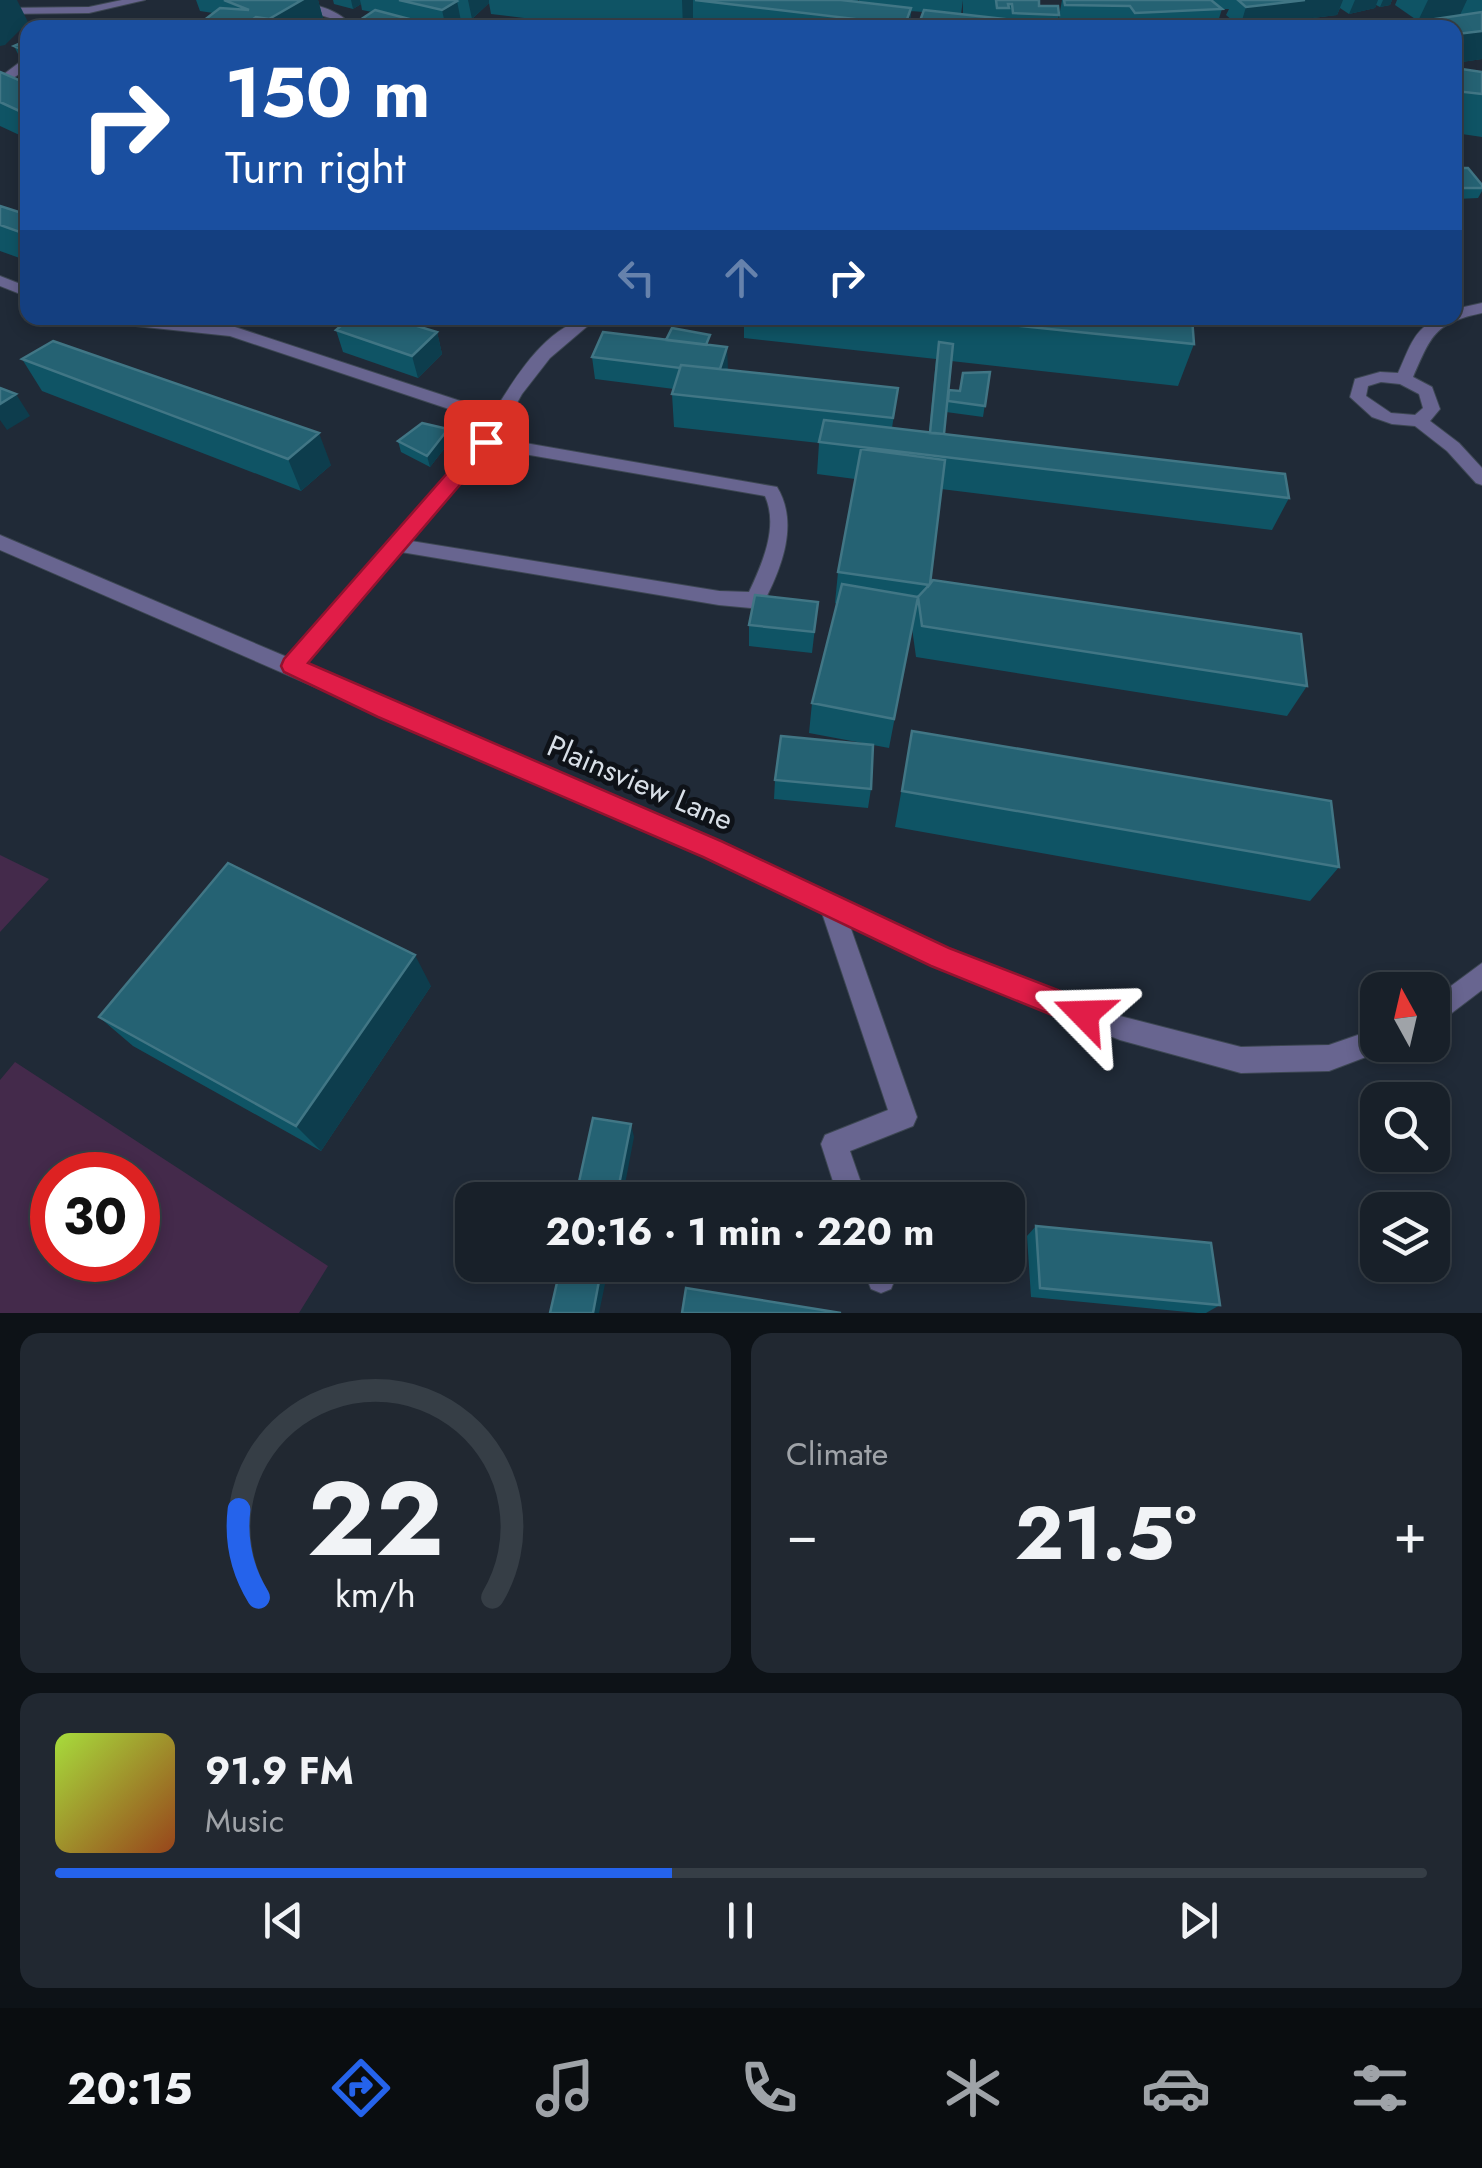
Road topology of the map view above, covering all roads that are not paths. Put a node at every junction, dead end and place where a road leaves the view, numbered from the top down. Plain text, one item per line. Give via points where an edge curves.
1 (139, 0) edge
2 (279, 0) edge
3 (0, 12) edge
4 (869, 17) edge
5 (340, 20) edge
6 (894, 20) edge
7 (174, 325) edge
8 (578, 325) edge
9 (1436, 325) edge
10 (1404, 379) junction
11 (497, 419) junction
12 (1418, 422) junction
13 (486, 442) junction
14 (1482, 479) edge
15 (0, 542) edge
16 (397, 545) junction
17 (292, 666) junction
18 (832, 907) junction
19 (1482, 976) edge
20 (1450, 1002) edge
21 (1360, 1047) edge
22 (847, 1182) edge

1 - 3 street via 89,10
2 - 5 street
4 - 6 street
7 - 11 street via 232,331
8 - 11 street via 560,336
9 - 10 street via 1424,334
10 - 12 street via 1426,391 1432,409
10 - 12 street via 1380,376 1360,384 1358,396 1372,413
11 - 13 street
12 - 14 street
13 - 16 street
13 - 16 street via 771,491 780,520 757,597 719,598
15 - 17 street, Plainsview Lane
16 - 17 street
17 - 18 street, Plainsview Lane
18 - 21 street, Plainsview Lane via 1120,1028 1241,1060 1329,1058
18 - 22 street via 904,1118 834,1144
19 - 20 street

